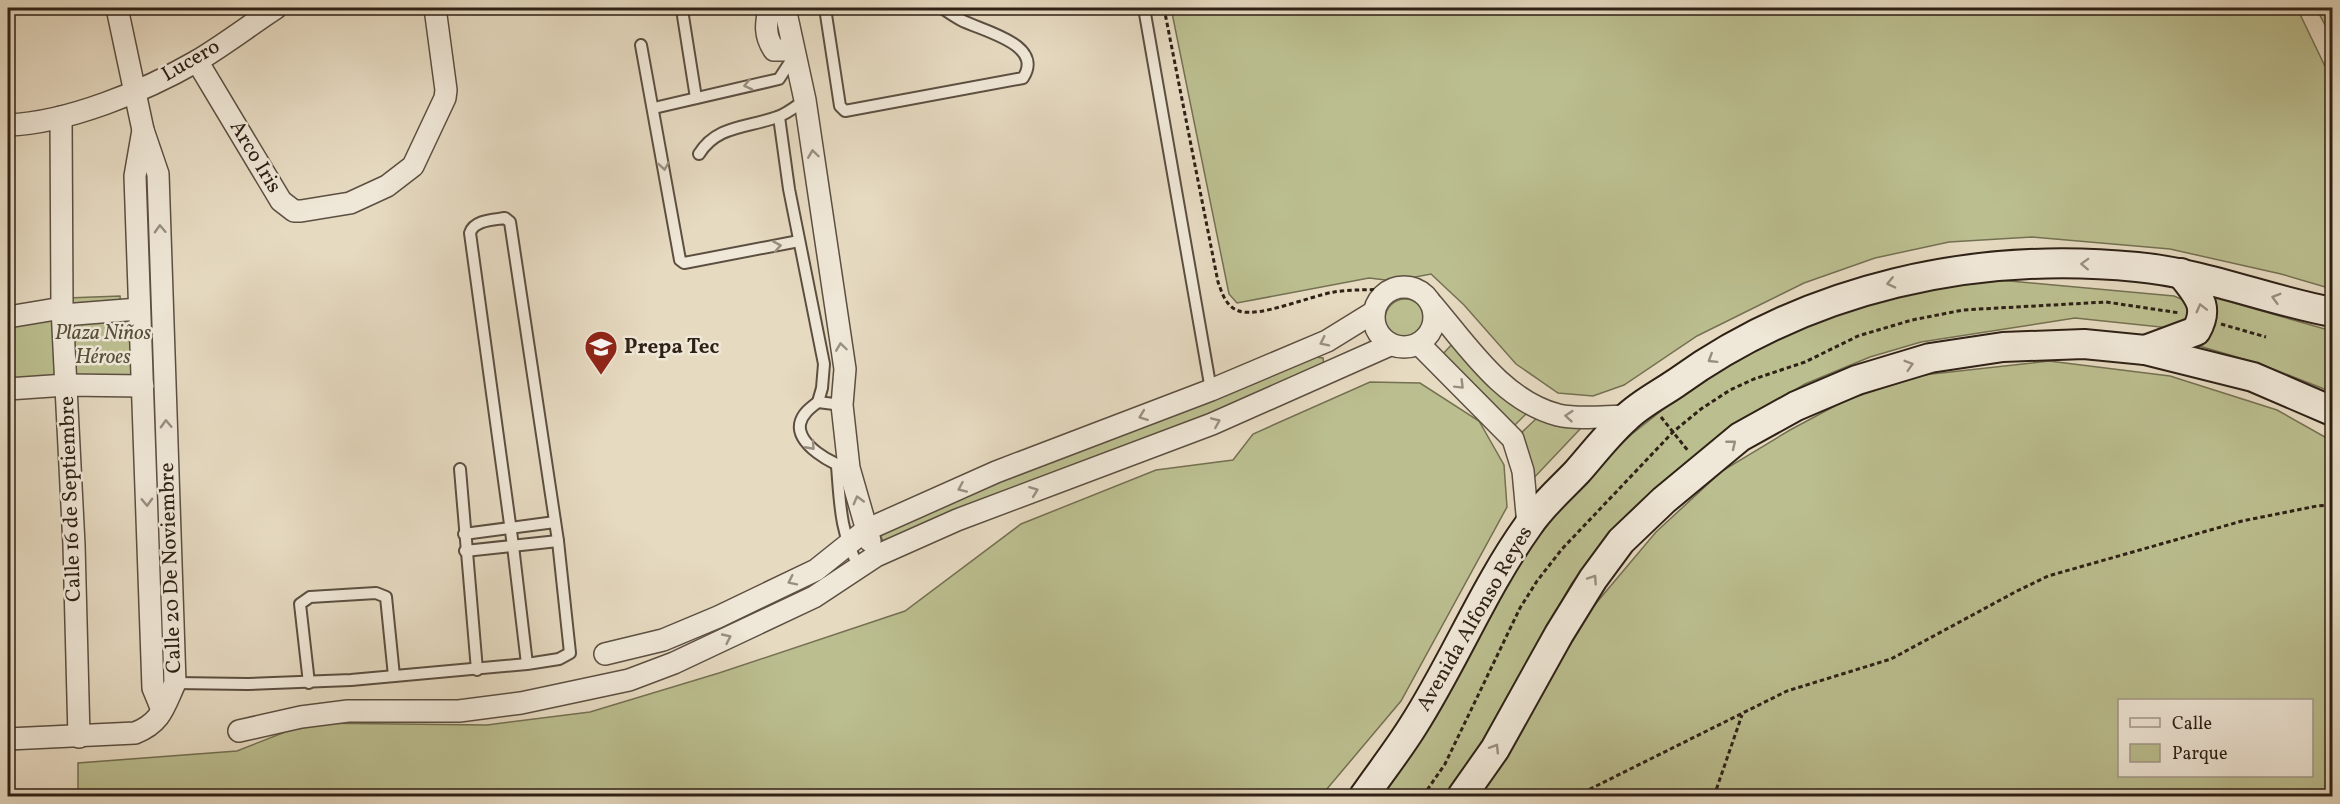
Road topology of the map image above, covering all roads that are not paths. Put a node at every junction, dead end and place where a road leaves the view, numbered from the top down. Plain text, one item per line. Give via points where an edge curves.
1 (117, 8) edge
2 (435, 8) edge
3 (769, 8) edge
4 (785, 8) edge
5 (825, 8) edge
6 (942, 8) edge
7 (1144, 8) edge
8 (269, 10) edge
9 (683, 16) dead end
10 (641, 45) dead end
11 (794, 53) junction
12 (197, 61) junction
13 (779, 79) junction
14 (135, 92) junction
15 (804, 96) junction
16 (696, 98) junction
17 (654, 108) junction
18 (61, 117) junction
19 (779, 117) junction
20 (8, 125) edge
21 (143, 130) junction
22 (699, 154) dead end
23 (799, 242) junction
24 (2181, 273) junction
25 (1432, 304) junction
26 (139, 309) junction
27 (62, 311) junction
28 (1374, 312) junction
29 (2332, 312) edge
30 (8, 316) edge
31 (1419, 344) junction
32 (1390, 345) junction
33 (2145, 350) junction
34 (66, 385) junction
35 (143, 386) junction
36 (8, 389) edge
37 (1211, 390) junction
38 (818, 402) junction
39 (842, 405) junction
40 (1638, 409) junction
41 (2332, 411) edge
42 (843, 467) junction
43 (460, 469) dead end
44 (555, 522) junction
45 (1528, 525) junction
46 (511, 528) junction
47 (866, 530) junction
48 (464, 534) junction
49 (558, 541) junction
50 (847, 544) junction
51 (513, 546) junction
52 (465, 551) junction
53 (868, 561) junction
54 (663, 640) junction
55 (605, 654) dead end
56 (674, 663) junction
57 (527, 664) junction
58 (477, 670) junction
59 (394, 676) junction
60 (175, 683) junction
61 (309, 683) junction
62 (162, 710) junction
63 (239, 731) dead end
64 (79, 737) junction
65 (8, 739) edge
66 (1364, 796) edge
67 (1462, 796) edge

1 - 14 street
2 - 12 street, Arco Iris via 445,98 413,166 387,186 350,203 301,211 281,201
3 - 11 street via 765,28 768,41 774,50
4 - 11 street
5 - 6 lane via 840,106 845,111 1023,78 1027,60 1016,43 960,20
7 - 37 lane
8 - 12 street, Lucero
9 - 16 lane
10 - 17 lane
11 - 13 lane
11 - 15 street
12 - 14 street, Lucero
13 - 15 lane
13 -> 16 lane
14 - 18 street, Lucero
14 - 21 street
15 - 19 lane
39 -> 15 street via 845,369
16 - 17 lane
17 -> 23 lane via 681,261
18 - 20 street, Lucero
18 - 27 street, Calle 16 de Septiembre
19 - 22 lane via 721,132 707,140
19 - 23 lane
21 - 26 street, Calle 20 De Noviembre via 135,176
60 -> 21 street, Calle 20 De Noviembre via 158,174
23 - 38 lane via 824,364
29 -> 24 main road, Avenida Alfonso Reyes
33 -> 24 main road via 2196,331 2203,319 2203,309
24 -> 40 main road, Avenida Alfonso Reyes via 2093,264 2033,263 1956,270 1882,285 1801,312 1721,353
25 - 28 street via 1425,295 1406,287 1385,294
25 - 31 street via 1434,326
40 -> 25 street via 1560,416 1539,408 1496,379
26 - 27 street
26 - 35 street, Calle 20 De Noviembre
27 - 30 street
27 - 34 street, Calle 16 de Septiembre
28 - 32 street via 1379,334
28 -> 37 street via 1327,341
31 - 32 street via 1408,348
31 -> 45 street via 1513,439 1523,471
53 -> 32 street via 957,520 1212,424
33 - 41 main road via 2253,377
67 -> 33 main road via 1495,749 1559,634 1621,541 1740,437 1796,406 1857,380 1930,358 2003,347 2084,344
34 - 35 street
34 - 36 street
34 - 64 street, Calle 16 de Septiembre
35 -> 62 street, Calle 20 De Noviembre via 153,688
37 -> 47 street via 996,472
38 - 39 lane
38 -> 42 lane via 802,417 800,429 813,450
39 - 42 street
40 - 45 main road, Avenida Alfonso Reyes
47 -> 42 street
42 - 50 lane via 842,528
43 - 48 lane
44 - 46 lane
44 - 46 lane via 510,222 505,218 477,224 470,233
44 - 49 lane
45 - 66 main road, Avenida Alfonso Reyes via 1413,726
46 - 48 lane
46 - 51 lane
47 - 50 street
47 - 53 street
48 - 52 lane
49 - 51 lane
49 - 57 lane via 570,653
50 - 53 lane
50 -> 54 street via 816,570
51 - 52 lane
51 - 57 lane
52 - 58 lane
56 -> 53 street via 814,597
54 - 55 street
54 - 56 street
56 - 63 street via 629,680 521,703 459,711 348,711
57 - 58 lane
58 - 59 lane
59 - 61 lane
59 - 61 lane via 386,597 376,593 310,597 300,604
60 - 61 lane
60 - 62 street, Calle 20 De Noviembre
62 - 64 street via 147,729 135,733
64 - 65 street

